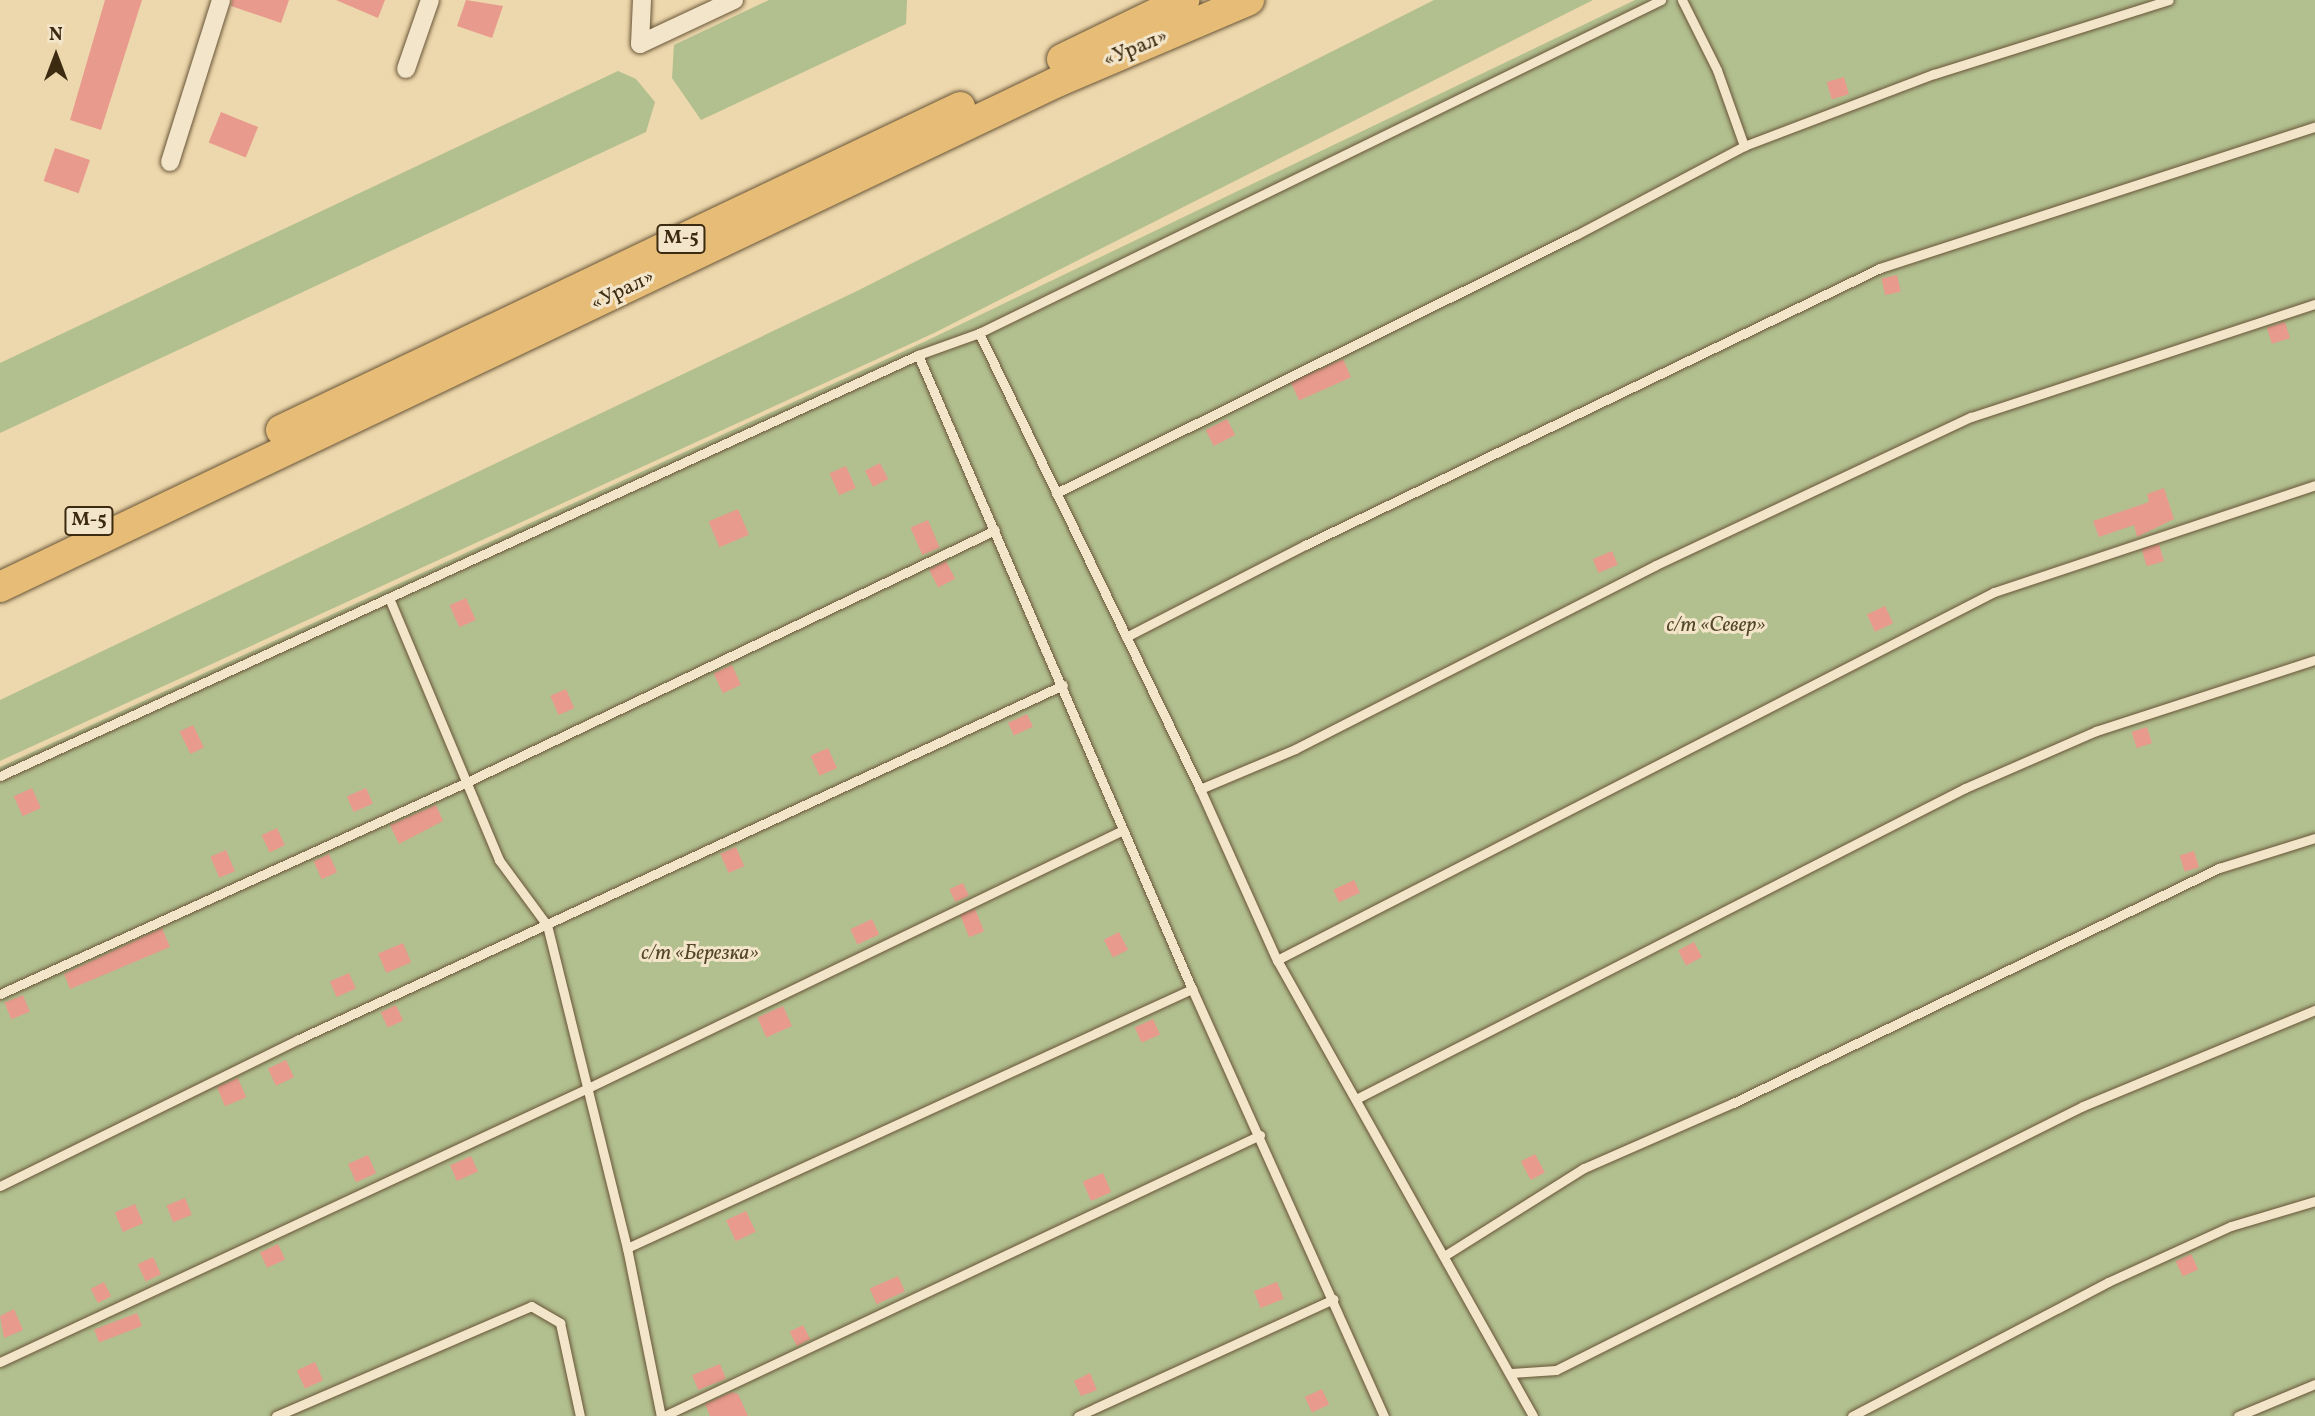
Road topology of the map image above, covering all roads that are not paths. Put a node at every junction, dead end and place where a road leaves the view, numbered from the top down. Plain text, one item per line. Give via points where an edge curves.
1 (221, 0) edge
2 (430, 0) edge
3 (642, 0) edge
4 (734, 0) edge
5 (1184, 0) edge
6 (1249, 0) edge
7 (1661, 0) edge
8 (1682, 0) edge
9 (2169, 0) edge
10 (407, 69) dead end
11 (2315, 127) edge
12 (1744, 146) junction
13 (170, 162) dead end
14 (2315, 304) edge
15 (979, 333) junction
16 (918, 355) junction
17 (2315, 485) edge
18 (1056, 493) junction
19 (995, 530) junction
20 (0, 564) edge
21 (0, 587) edge
22 (389, 598) junction
23 (1126, 637) junction
24 (2315, 660) edge
25 (1063, 685) junction
26 (0, 776) edge
27 (467, 782) junction
28 (1200, 789) junction
29 (1123, 830) junction
30 (2315, 838) edge
31 (547, 925) junction
32 (1276, 960) junction
33 (1192, 989) junction
34 (0, 993) edge
35 (2315, 1010) edge
36 (590, 1087) junction
37 (1356, 1099) junction
38 (1261, 1135) junction
39 (0, 1186) edge
40 (2315, 1201) edge
41 (627, 1248) junction
42 (1444, 1256) junction
43 (1334, 1299) junction
44 (0, 1362) edge
45 (1511, 1373) junction
46 (2315, 1384) edge
47 (275, 1416) edge
48 (580, 1416) edge
49 (662, 1416) edge
50 (1078, 1416) edge
51 (1384, 1416) edge
52 (1533, 1416) edge
53 (1852, 1416) edge
54 (2238, 1416) edge

1 - 13 street
2 - 10 street
3 - 4 street via 640,44
5 - 20 highway, «Урал» / М-5
6 - 21 highway, «Урал» / М-5 via 1057,82
7 - 15 lane
8 - 12 lane via 1717,70
9 - 12 lane via 1934,74
11 - 23 lane via 1880,268 1318,539
12 - 18 lane via 1576,235
14 - 28 lane via 1971,417 1656,565 1295,749
15 - 16 lane
15 - 18 lane
16 - 19 lane
16 - 22 lane
17 - 32 lane via 1994,593
18 - 23 lane
19 - 25 lane
19 - 27 lane
22 - 26 lane
22 - 27 lane
23 - 28 lane
24 - 37 lane via 2096,731 1965,788
25 - 29 lane
25 - 31 lane
27 - 31 lane via 499,860
27 - 34 lane
28 - 32 lane
29 - 33 lane
29 - 36 lane
30 - 42 lane via 2219,868 1733,1103 1584,1168
31 - 36 lane
31 - 39 lane via 299,1039
32 - 37 lane
33 - 38 lane
33 - 41 lane
35 - 45 lane via 2083,1106 1556,1370
36 - 41 lane
36 - 44 lane
37 - 42 lane
38 - 43 lane
38 - 49 lane
40 - 53 lane via 2231,1226 2108,1282
41 - 49 lane
42 - 45 lane
43 - 50 lane
43 - 51 lane
45 - 52 lane
46 - 54 lane
47 - 48 lane via 531,1306 560,1323

